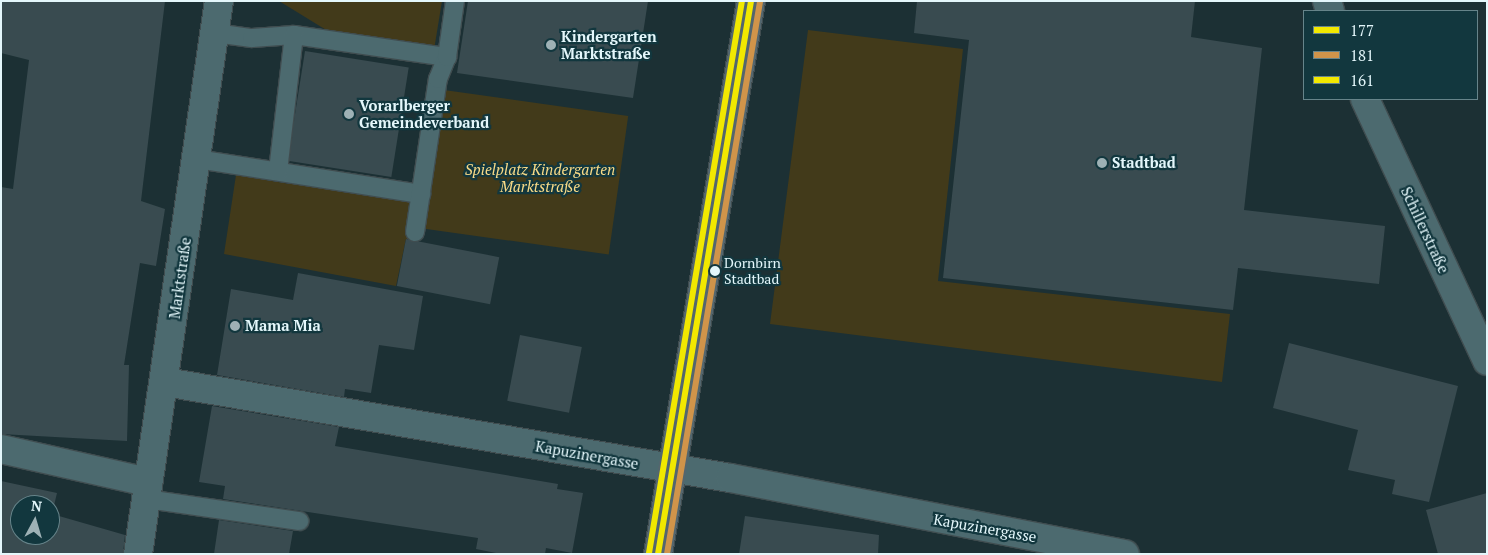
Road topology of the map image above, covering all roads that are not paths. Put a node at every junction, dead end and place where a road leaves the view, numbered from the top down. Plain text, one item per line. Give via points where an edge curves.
1 (219, 1) edge
2 (455, 1) edge
3 (751, 1) edge
4 (214, 33) junction
5 (294, 35) junction
6 (447, 57) junction
7 (1365, 100) edge
8 (196, 159) junction
9 (278, 172) junction
10 (421, 194) junction
11 (415, 232) dead end
12 (1487, 361) edge
13 (165, 382) junction
14 (1, 449) edge
15 (673, 470) junction
16 (147, 491) junction
17 (299, 521) dead end
18 (138, 554) edge
19 (658, 554) edge
20 (1125, 554) edge

1 - 4 street, Marktstraße
2 - 6 lane
3 - 15 main road
4 - 5 lane via 252,38
4 - 8 street, Marktstraße
5 - 6 lane
5 - 9 lane
6 - 10 lane via 438,79
7 - 12 street, Schillerstraße
8 - 9 lane
8 - 13 street, Marktstraße
9 - 10 lane
10 - 11 lane
13 - 15 street, Kapuzinergasse
13 - 16 street, Marktstraße
14 - 16 street
15 - 19 main road
15 - 20 street, Kapuzinergasse
16 - 17 lane
16 - 18 street, Marktstraße

